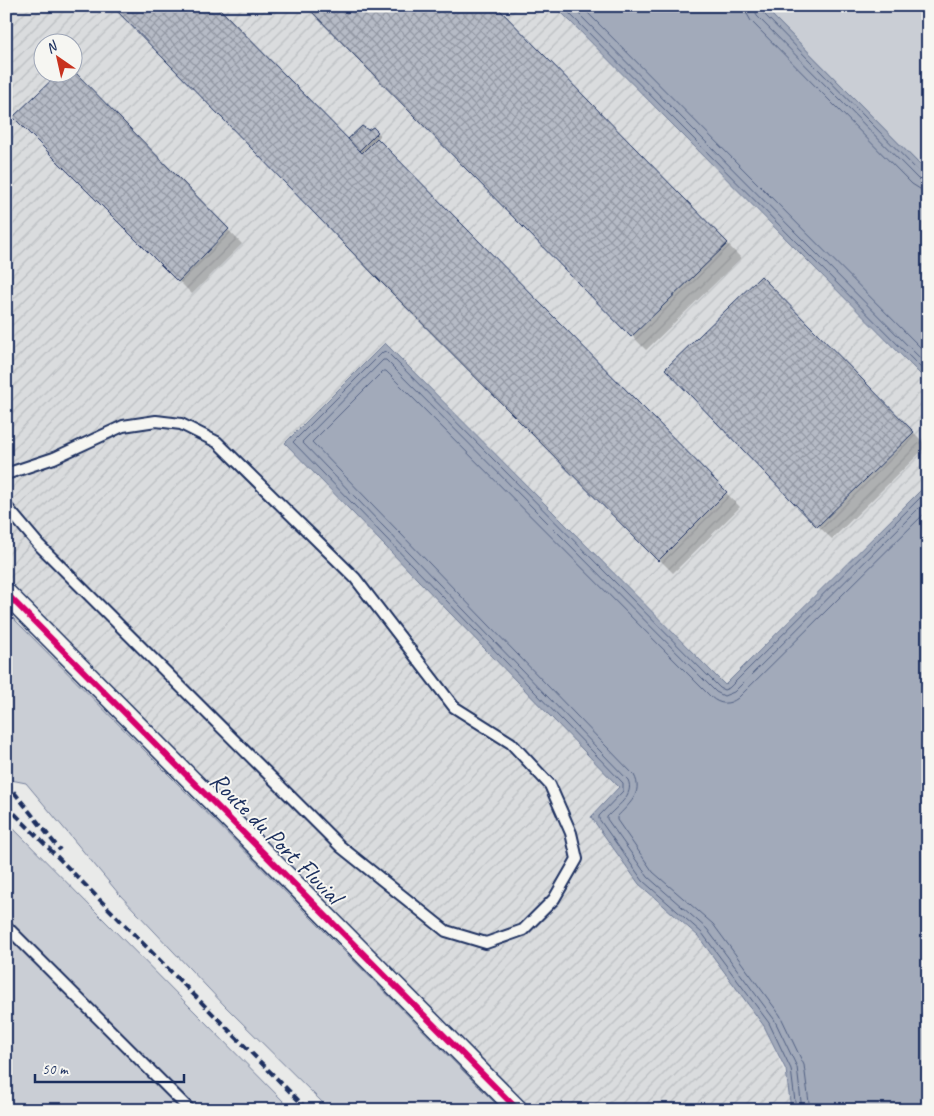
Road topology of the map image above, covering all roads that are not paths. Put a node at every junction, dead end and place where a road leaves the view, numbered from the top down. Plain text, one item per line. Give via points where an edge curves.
1 (6, 474) edge
2 (6, 506) edge
3 (6, 593) edge
4 (6, 926) edge
5 (190, 1110) edge
6 (518, 1110) edge

1 - 2 lane via 54,458 123,426 156,420 181,424 217,442 355,578 454,707 511,744 550,785 577,859 554,899 523,930 486,943 446,931 341,847 39,545
3 - 6 street, Route du Port Fluvial
4 - 5 lane

